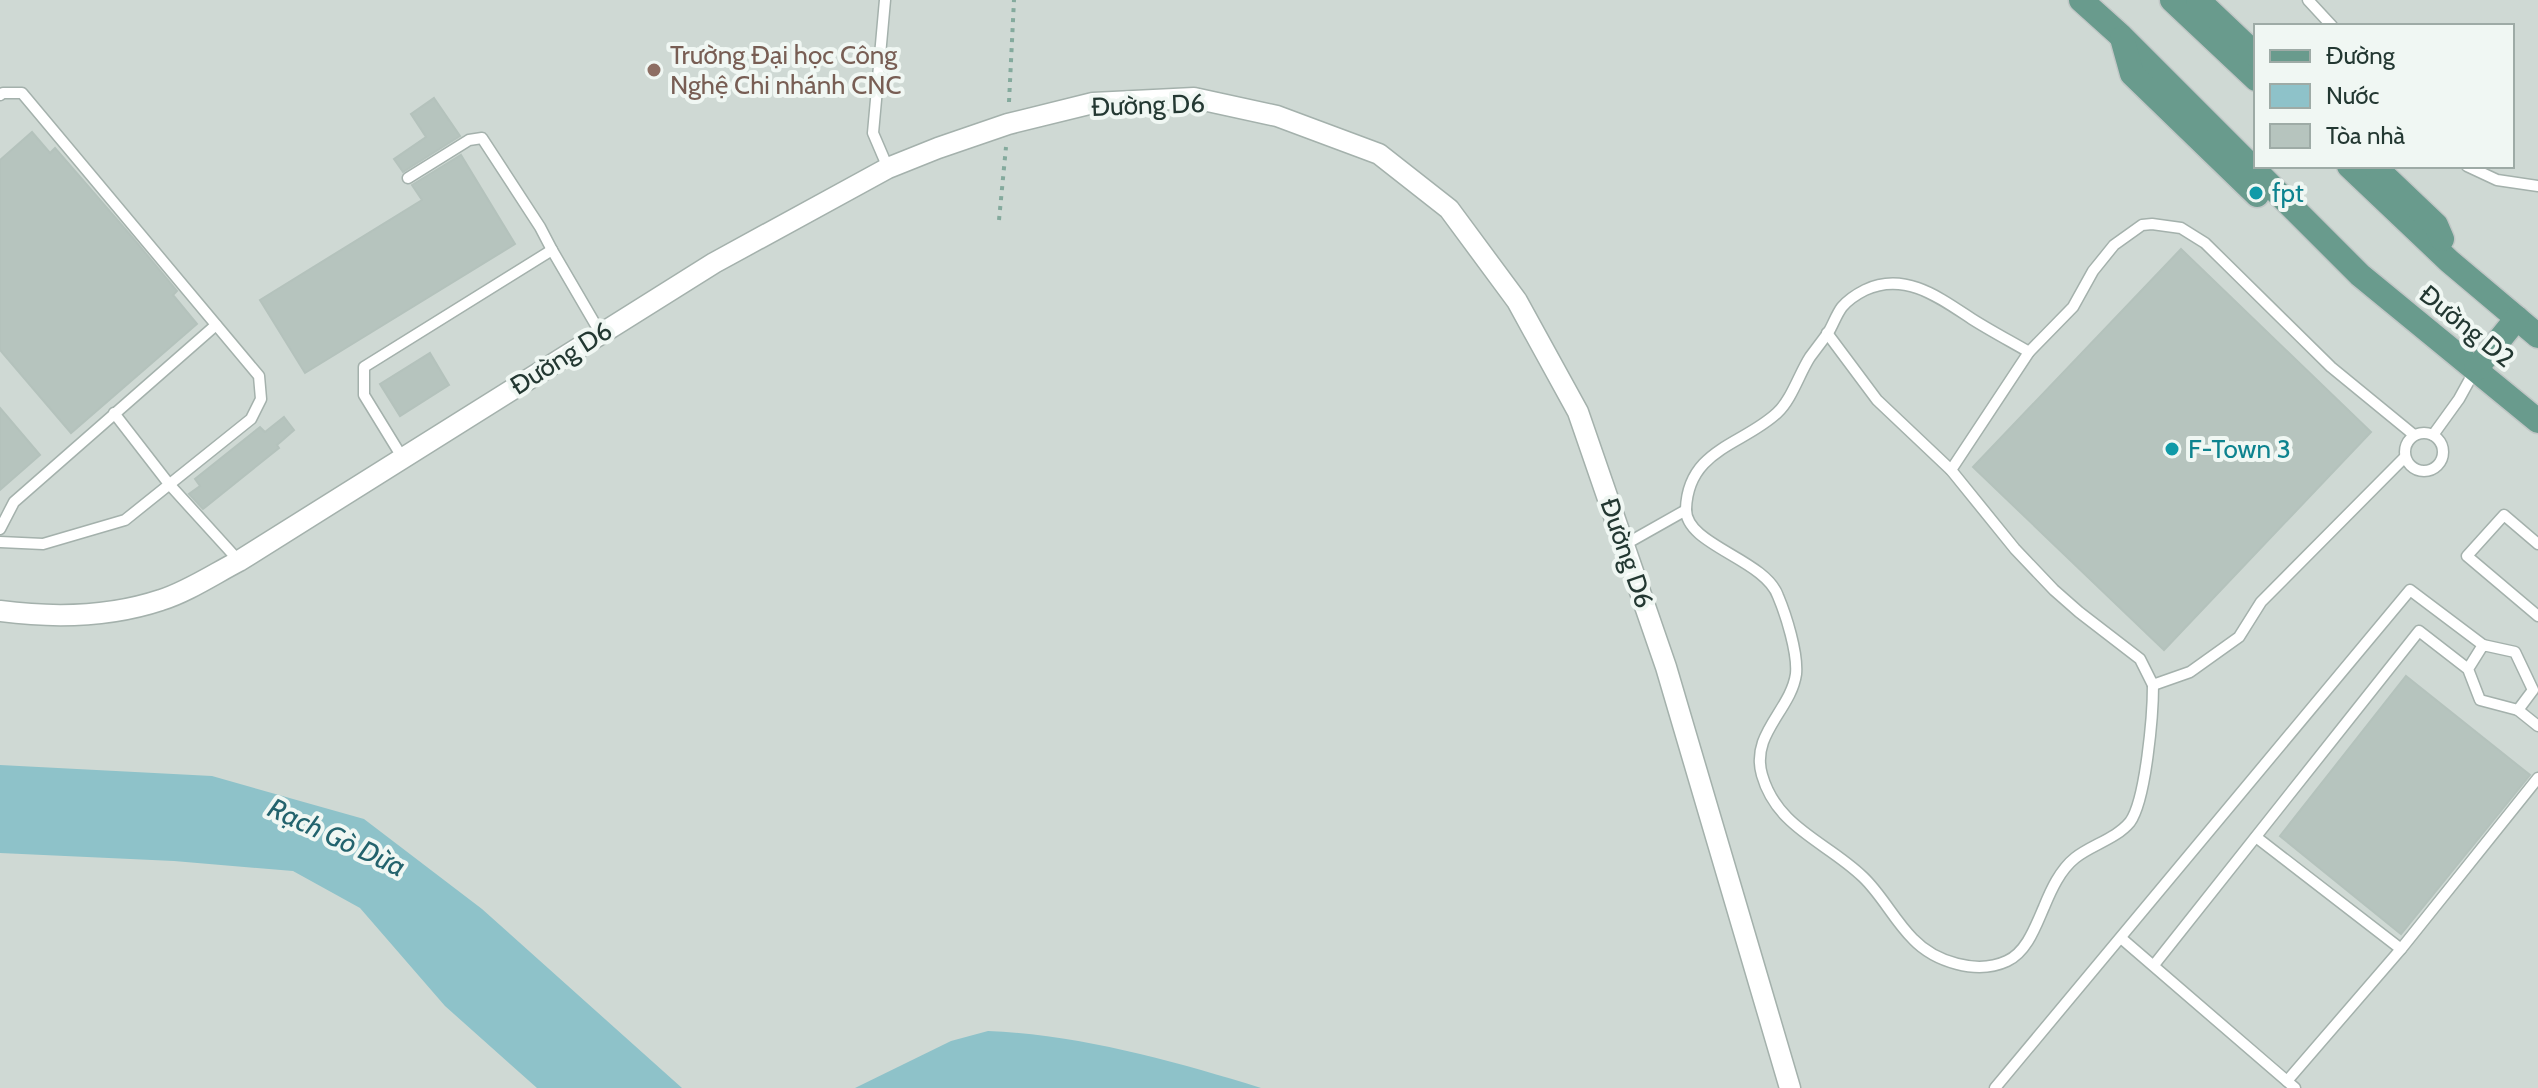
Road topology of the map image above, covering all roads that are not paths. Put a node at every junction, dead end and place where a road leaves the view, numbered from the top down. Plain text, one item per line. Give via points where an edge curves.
1 (885, 0) edge
2 (2081, 0) edge
3 (2172, 0) edge
4 (2198, 0) edge
5 (2308, 0) edge
6 (2330, 24) edge
7 (2254, 53) edge
8 (2254, 77) edge
9 (0, 95) edge
10 (888, 168) junction
11 (2351, 168) edge
12 (2376, 168) edge
13 (2471, 168) edge
14 (408, 178) dead end
15 (2538, 186) edge
16 (552, 250) junction
17 (2442, 253) junction
18 (2517, 318) junction
19 (216, 325) junction
20 (1827, 333) junction
21 (601, 334) junction
22 (2538, 336) edge
23 (2029, 352) junction
24 (2476, 369) junction
25 (114, 413) junction
26 (2538, 421) edge
27 (2414, 435) junction
28 (2433, 435) junction
29 (402, 457) junction
30 (2405, 457) junction
31 (1951, 470) junction
32 (169, 484) junction
33 (1686, 510) junction
34 (0, 529) edge
35 (0, 542) edge
36 (2538, 544) edge
37 (1624, 545) junction
38 (239, 561) junction
39 (0, 611) edge
40 (2538, 616) edge
41 (2483, 645) junction
42 (2468, 669) junction
43 (2153, 685) junction
44 (2536, 692) edge
45 (2518, 710) junction
46 (2538, 726) edge
47 (2538, 778) edge
48 (2256, 837) junction
49 (2121, 938) junction
50 (2401, 949) junction
51 (2154, 965) junction
52 (2291, 1084) edge
53 (1790, 1088) edge
54 (1995, 1088) edge

1 - 10 lane via 873,133
2 - 24 main road, Đường D2 via 2360,275
3 - 8 main road
4 - 7 main road
5 - 6 lane
9 - 19 lane via 22,93
10 - 21 street, Đường D6 via 714,263
10 - 37 street, Đường D6 via 1008,124 1093,103 1194,98 1277,116 1379,154 1449,209 1517,301 1578,412
11 - 17 main road, Đường D2
12 - 17 main road, Đường D2 via 2436,225
13 - 15 lane via 2497,180
14 - 16 lane via 469,140 482,138
16 - 21 lane
16 - 29 lane via 364,367 364,395
17 - 18 main road, Đường D2
18 - 22 main road, Đường D2
18 - 24 main road
19 - 25 lane
19 - 32 lane via 259,376 261,399 251,419
20 - 23 lane via 1851,298 1901,283 1930,292
20 - 31 lane via 1877,400
20 - 33 lane via 1775,416 1707,459 1692,481
21 - 29 street, Đường D6
23 - 27 lane via 2073,307 2114,245 2142,225 2172,226 2205,243 2331,367
23 - 31 lane
24 - 26 main road, Đường D2
24 - 28 lane
25 - 32 lane
25 - 34 lane via 14,502
27 - 28 lane
27 - 30 lane
28 - 30 lane via 2443,450 2436,467 2418,471
29 - 38 street, Đường D6
30 - 43 lane via 2261,602 2239,637 2190,672
31 - 43 lane via 2054,590 2140,659
32 - 35 lane via 125,520 43,544
32 - 38 lane
33 - 37 lane
33 - 43 lane via 1700,534 1773,584 1785,618 1796,676 1759,757 1766,789 1804,835 1862,876 1915,942 1944,961 2007,961 2027,941 2067,867 2129,822 2141,788
36 - 40 lane via 2504,515 2467,556
37 - 53 street, Đường D6
38 - 39 street, Đường D6 via 162,600 107,613
41 - 42 lane
41 - 44 lane via 2515,652
41 - 49 lane via 2410,590
42 - 45 lane via 2480,700
42 - 48 lane via 2419,631
44 - 45 lane
45 - 46 lane
47 - 50 lane
48 - 50 lane
48 - 51 lane
49 - 51 lane
49 - 54 lane
50 - 52 lane
51 - 52 lane

